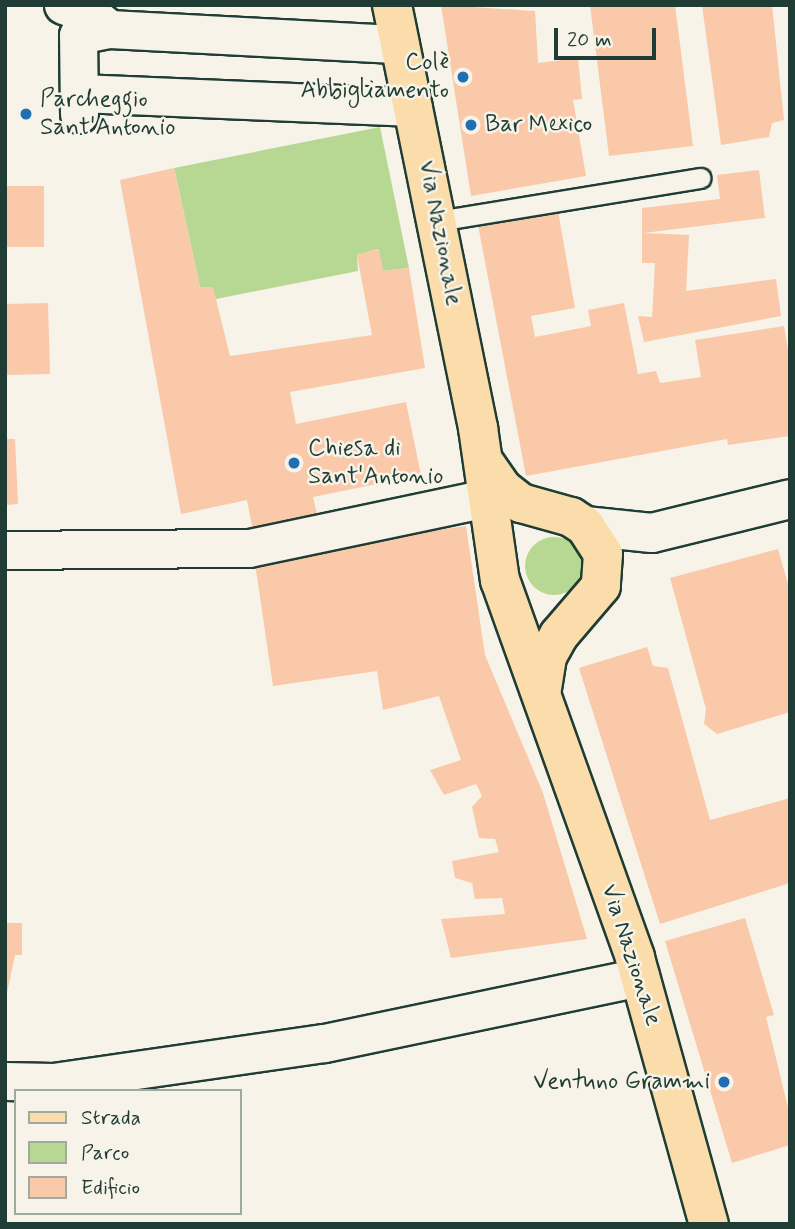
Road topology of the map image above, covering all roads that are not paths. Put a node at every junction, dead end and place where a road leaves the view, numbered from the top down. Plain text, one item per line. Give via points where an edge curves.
1 (391, 5) edge
2 (87, 18) edge
3 (400, 44) junction
4 (413, 107) junction
5 (701, 178) dead end
6 (437, 220) junction
7 (487, 480) junction
8 (790, 499) edge
9 (570, 519) junction
10 (652, 533) junction
11 (5, 550) edge
12 (503, 579) junction
13 (590, 598) junction
14 (542, 690) junction
15 (640, 977) junction
16 (5, 1081) edge
17 (709, 1224) edge

1 - 3 main road, Via Nazionale
2 - 3 street
2 - 4 street via 79,103
3 - 4 main road, Via Nazionale
4 - 6 main road, Via Nazionale
5 - 6 lane
6 - 7 main road, Via Nazionale
7 - 9 main road, Via Nazionale via 521,503
7 - 11 street via 249,548
7 - 12 main road, Via Nazionale
8 - 10 street
9 - 10 street
9 - 12 main road via 523,521 511,532
9 - 13 main road via 603,554
10 - 13 street
12 - 13 main road via 533,615 549,619
12 - 14 main road, Via Nazionale
13 - 14 main road, Via Nazionale via 547,657
14 - 15 main road, Via Nazionale
15 - 16 street via 324,1043 53,1082
15 - 17 main road, Via Nazionale

